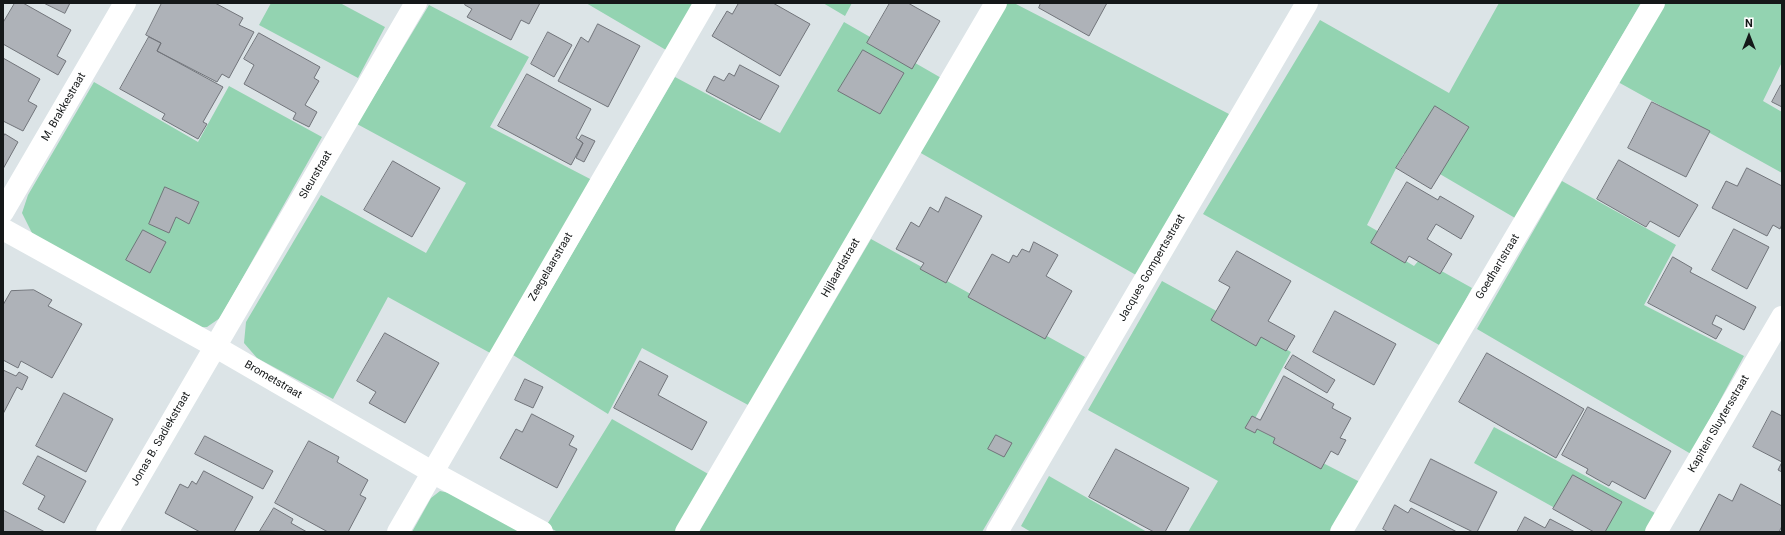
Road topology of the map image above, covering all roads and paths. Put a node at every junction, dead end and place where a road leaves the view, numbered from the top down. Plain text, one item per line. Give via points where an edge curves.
1 (125, 3) edge
2 (416, 3) edge
3 (705, 3) edge
4 (996, 3) edge
5 (1307, 3) edge
6 (1654, 3) edge
7 (3, 212) edge
8 (3, 229) edge
9 (1782, 317) edge
10 (216, 347) junction
11 (432, 472) junction
12 (107, 532) edge
13 (398, 532) edge
14 (542, 532) edge
15 (686, 532) edge
16 (997, 532) edge
17 (1342, 532) edge
18 (1656, 532) edge

1 - 7 street, M. Brakkestraat
2 - 10 street, Sleurstraat
3 - 11 street, Zeegelaarstraat
4 - 15 street, Hijlaardstraat
5 - 16 street, Jacques Gompertsstraat
6 - 17 street, Goedhartstraat
8 - 10 street, Brometstraat
9 - 18 street, Kapitein Sluytersstraat
10 - 11 street, Brometstraat
10 - 12 street, Jonas B. Sadiekstraat
11 - 13 street, Zeegelaarstraat
11 - 14 street, Brometstraat

